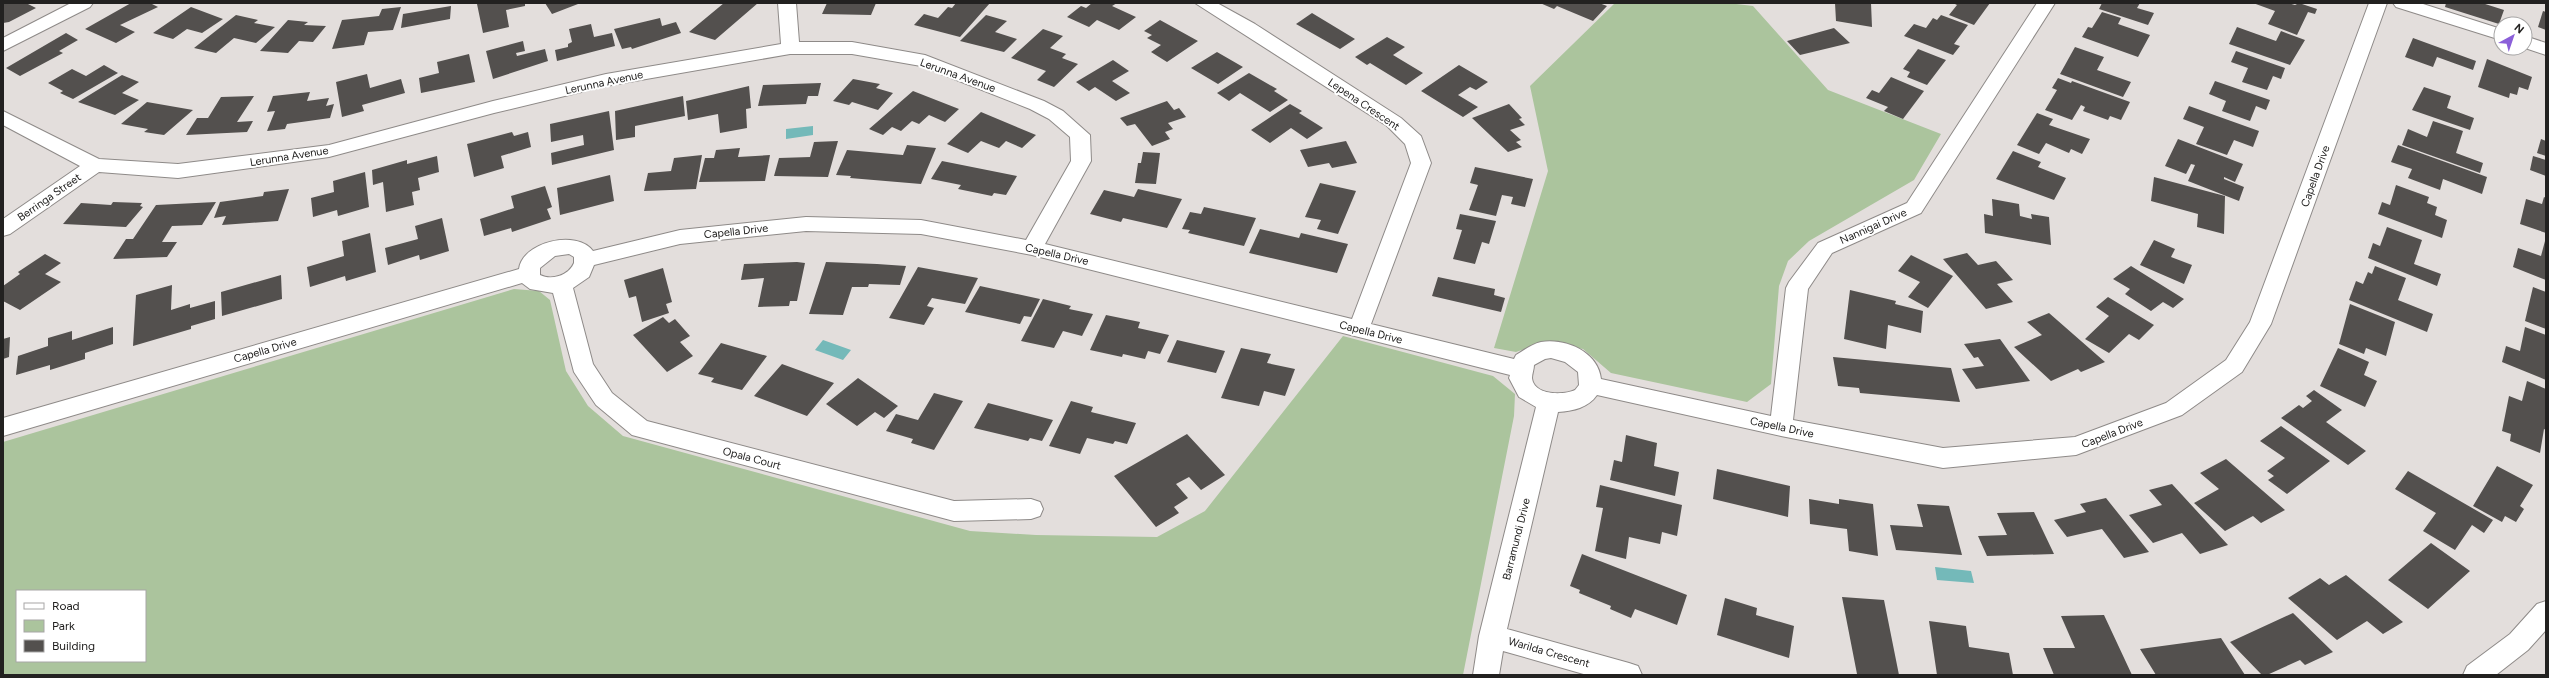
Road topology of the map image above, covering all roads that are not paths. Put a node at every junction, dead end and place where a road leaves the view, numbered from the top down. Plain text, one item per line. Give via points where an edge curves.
1 (84, 3) edge
2 (787, 3) edge
3 (1204, 3) edge
4 (2046, 3) edge
5 (2378, 3) edge
6 (2402, 3) edge
7 (2493, 32) edge
8 (3, 45) edge
9 (2533, 45) edge
10 (790, 48) junction
11 (2546, 49) edge
12 (3, 117) edge
13 (95, 165) junction
14 (3, 229) edge
15 (1032, 248) junction
16 (586, 260) junction
17 (528, 274) junction
18 (561, 284) junction
19 (1359, 328) junction
20 (1521, 369) junction
21 (1590, 385) junction
22 (1549, 403) junction
23 (3, 427) edge
24 (1781, 427) junction
25 (1031, 509) dead end
26 (2546, 612) edge
27 (1492, 636) junction
28 (1486, 675) edge
29 (1629, 675) edge
30 (2476, 675) edge

1 - 8 street
2 - 10 street
3 - 19 street, Lepena Crescent via 1249,28 1394,122 1414,141 1421,163
4 - 24 street, Nannigai Drive via 1914,208 1825,248 1797,288
5 - 24 street, Capella Drive via 2260,324 2234,366 2174,409 2076,446 1943,458
6 - 7 street
9 - 11 street
10 - 13 street, Lerunna Avenue via 606,80 492,107 328,151 293,157 178,171
10 - 15 street, Lerunna Avenue via 852,48 924,61 1037,105 1056,115 1080,136 1081,161
12 - 13 street, Lerunna Avenue
13 - 14 street, Berringa Street
15 - 16 street, Capella Drive via 921,227 806,224 680,237
15 - 19 street, Capella Drive
16 - 17 street via 584,254 573,247 556,248 533,261
16 - 18 street via 581,271
17 - 18 street via 535,284
17 - 23 street, Capella Drive
18 - 25 street, Opala Court via 582,366 604,399 640,428 954,511
19 - 20 street, Capella Drive
20 - 21 street via 1531,355 1540,351 1562,351 1581,361 1591,377
20 - 22 street via 1520,377 1530,393
21 - 22 street via 1580,399 1571,403
21 - 24 street, Capella Drive
22 - 27 street, Barramundi Drive
26 - 30 street via 2519,642
27 - 28 street, Barramundi Drive
27 - 29 street, Warilda Crescent

